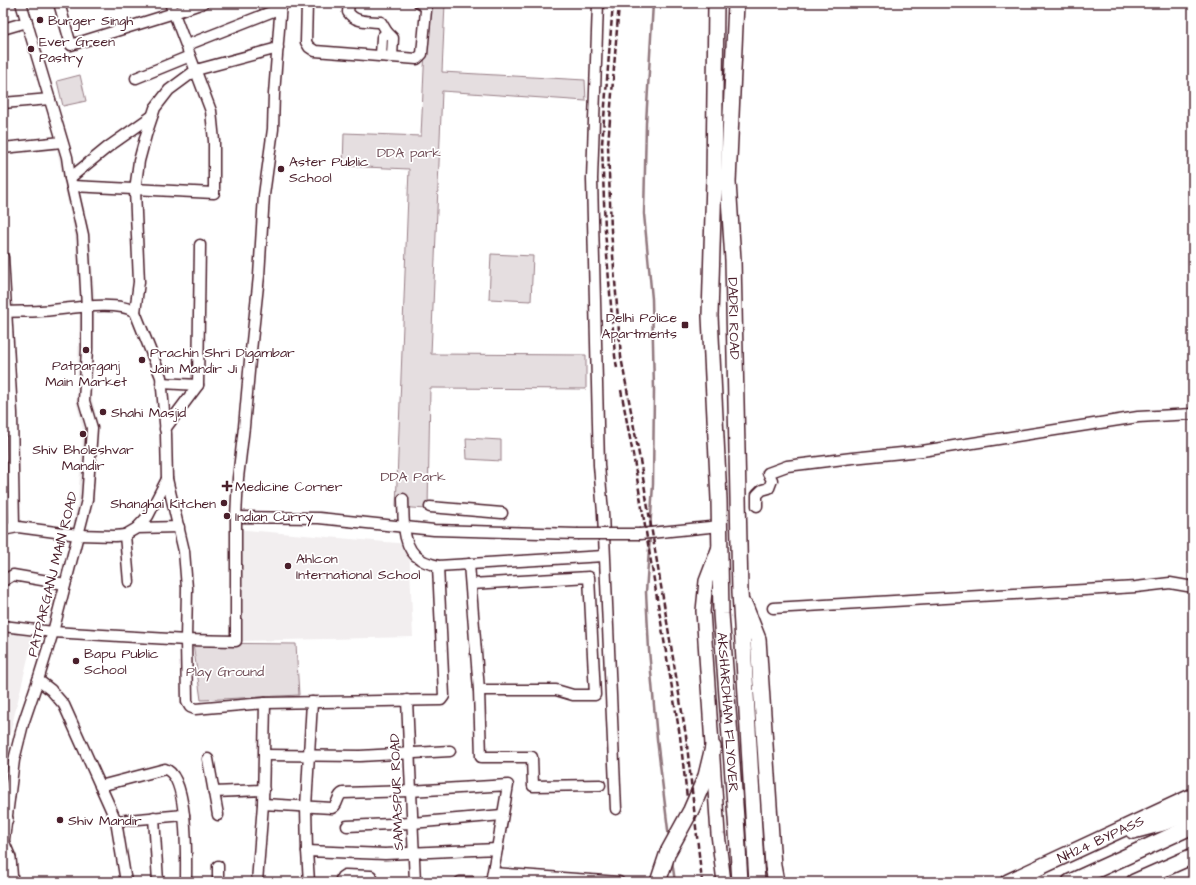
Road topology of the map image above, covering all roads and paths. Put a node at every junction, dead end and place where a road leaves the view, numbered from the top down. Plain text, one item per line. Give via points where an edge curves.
1 (21, 3) edge
2 (59, 3) edge
3 (170, 3) edge
4 (203, 3) edge
5 (307, 3) edge
6 (349, 3) edge
7 (419, 3) edge
8 (598, 3) edge
9 (716, 3) edge
10 (736, 3) edge
11 (742, 3) edge
12 (281, 6) edge
13 (174, 13) junction
14 (27, 22) junction
15 (3, 29) edge
16 (387, 32) junction
17 (187, 45) junction
18 (734, 45) junction
19 (278, 48) junction
20 (190, 56) junction
21 (381, 56) junction
22 (392, 57) junction
23 (196, 70) junction
24 (136, 78) dead end
25 (50, 99) junction
26 (3, 103) edge
27 (152, 116) junction
28 (62, 142) junction
29 (3, 148) edge
30 (71, 182) junction
31 (135, 190) junction
32 (200, 245) dead end
33 (3, 257) edge
34 (87, 307) junction
35 (5, 312) edge
36 (135, 312) junction
37 (161, 383) junction
38 (198, 385) junction
39 (8, 412) edge
40 (1193, 414) edge
41 (165, 429) junction
42 (8, 452) edge
43 (167, 479) junction
44 (403, 499) dead end
45 (757, 506) dead end
46 (430, 507) dead end
47 (502, 513) dead end
48 (236, 517) junction
49 (720, 526) junction
50 (14, 527) junction
51 (179, 527) junction
52 (405, 527) junction
53 (137, 528) junction
54 (3, 530) edge
55 (78, 535) junction
56 (125, 535) junction
57 (720, 543) junction
58 (604, 556) junction
59 (469, 564) junction
60 (438, 566) junction
61 (605, 575) junction
62 (590, 577) junction
63 (3, 581) edge
64 (129, 582) dead end
65 (66, 584) junction
66 (471, 584) junction
67 (1193, 587) edge
68 (740, 592) junction
69 (773, 608) dead end
70 (3, 626) edge
71 (53, 632) junction
72 (186, 640) junction
73 (38, 680) junction
74 (478, 690) junction
75 (407, 700) junction
76 (312, 702) junction
77 (265, 704) junction
78 (713, 747) junction
79 (450, 751) dead end
80 (409, 753) junction
81 (265, 755) junction
82 (309, 756) junction
83 (208, 759) dead end
84 (600, 785) dead end
85 (100, 786) junction
86 (264, 790) junction
87 (410, 791) junction
88 (214, 792) junction
89 (1193, 796) edge
90 (263, 804) junction
91 (306, 807) junction
92 (616, 809) dead end
93 (1193, 812) edge
94 (184, 815) junction
95 (218, 815) dead end
96 (502, 815) junction
97 (154, 817) junction
98 (4, 819) edge
99 (116, 821) junction
100 (412, 823) junction
101 (347, 826) dead end
102 (1193, 826) edge
103 (1099, 839) junction
104 (3, 846) edge
105 (497, 849) junction
106 (307, 850) junction
107 (412, 853) junction
108 (1193, 856) edge
109 (218, 866) dead end
110 (492, 879) edge
111 (11, 882) edge
112 (126, 882) edge
113 (158, 882) edge
114 (186, 882) edge
115 (218, 882) edge
116 (257, 882) edge
117 (308, 882) edge
118 (340, 882) edge
119 (374, 882) edge
120 (415, 882) edge
121 (460, 882) edge
122 (619, 882) edge
123 (658, 882) edge
124 (724, 882) edge
125 (740, 882) edge
126 (757, 882) edge
127 (776, 882) edge
128 (1008, 882) edge
129 (1070, 882) edge
130 (1134, 882) edge

1 - 14 street, PATPARGANJ MAIN ROAD
2 - 13 street via 71,45
3 - 13 street
4 - 13 street
5 - 21 street via 306,42 309,47 315,51
6 - 16 street via 348,12 355,19 381,22
7 - 22 street via 426,7 422,54 417,58
8 - 58 street via 592,179 599,465
9 - 49 highway, DADRI ROAD via 710,316
10 - 18 highway
11 - 18 highway
12 - 17 street
12 - 19 street
13 - 17 street
14 - 15 street
14 - 25 street, PATPARGANJ MAIN ROAD
16 - 21 street via 382,37
16 - 22 street via 393,38
17 - 20 street
18 - 68 highway, DADRI ROAD via 728,182 733,260
19 - 23 street
19 - 48 street via 273,129 264,195 259,276
20 - 23 street
20 - 24 street
21 - 22 street
23 - 27 street via 169,90
23 - 31 street via 211,111 214,193
25 - 26 street
25 - 28 street, PATPARGANJ MAIN ROAD
27 - 30 street via 108,147
27 - 31 street via 139,161
28 - 29 street
28 - 30 street, PATPARGANJ MAIN ROAD
30 - 31 street
30 - 34 street, PATPARGANJ MAIN ROAD via 83,235
31 - 36 street via 139,282
32 - 38 street
33 - 35 street
34 - 35 street
34 - 36 street via 114,306 130,308
34 - 55 street, PATPARGANJ MAIN ROAD via 84,402 92,428 87,500
35 - 39 street
36 - 37 street
37 - 38 street
37 - 41 street
38 - 41 street
39 - 42 street
40 - 45 street via 1138,417 922,451 787,466 768,473 772,480 769,488 757,495
41 - 43 street
42 - 50 street
43 - 51 street
43 - 53 street via 148,516
44 - 52 street
46 - 47 street
48 - 52 street via 319,518
48 - 72 street via 236,641
49 - 52 street, bridge via 640,534 434,530
49 - 57 highway, DADRI ROAD
50 - 54 street
50 - 55 street
51 - 53 street
51 - 72 street via 187,588
52 - 60 street via 409,550 420,560
53 - 56 street
55 - 56 street
55 - 65 street, PATPARGANJ MAIN ROAD
56 - 64 street
57 - 78 main road via 706,581 703,611
57 - 125 highway, AKSHARDHAM FLYOVER via 721,614
58 - 59 street
58 - 61 street
59 - 60 street
59 - 66 street
60 - 75 street via 444,696 441,700
61 - 62 street
61 - 92 street
62 - 66 street
62 - 74 street via 595,695 573,695 556,690
63 - 65 street via 13,575
65 - 71 street, PATPARGANJ MAIN ROAD
66 - 74 street
67 - 69 street via 1170,583
68 - 126 highway, AKSHARDHAM FLYOVER
68 - 127 highway via 758,639 772,858
70 - 71 street
71 - 72 street
71 - 73 street, PATPARGANJ MAIN ROAD
72 - 77 street via 187,702 190,707 195,709
73 - 85 street via 64,705
73 - 98 street, PATPARGANJ MAIN ROAD via 22,724
74 - 84 street via 480,757 532,757 533,786
75 - 76 street
75 - 80 street, SAMASPUR ROAD
76 - 77 street
76 - 82 street
77 - 81 street
78 - 123 highway via 706,776 668,852
78 - 124 main road via 718,834
79 - 80 street
80 - 82 street
80 - 87 street, SAMASPUR ROAD
81 - 82 street
81 - 86 street
82 - 91 street
83 - 88 street
85 - 94 street via 165,769 175,776
85 - 99 street
86 - 88 street
86 - 90 street
87 - 91 street via 343,793 335,807
87 - 96 street via 508,785
87 - 100 street, SAMASPUR ROAD
88 - 95 street
89 - 103 highway, NH24 BYPASS
90 - 91 street
90 - 116 street
91 - 106 street
93 - 103 highway via 1163,823
94 - 97 street
94 - 114 street
96 - 100 street
96 - 105 street
97 - 99 street
97 - 113 street
98 - 104 street, PATPARGANJ MAIN ROAD
99 - 112 street
100 - 101 street
100 - 107 street, SAMASPUR ROAD
102 - 129 highway
103 - 128 highway, NH24 BYPASS
104 - 111 main road via 9,858
105 - 107 street
105 - 110 street
106 - 107 street
106 - 117 street
107 - 120 street, SAMASPUR ROAD
108 - 130 highway
109 - 115 street
110 - 121 street
110 - 122 street
118 - 119 street via 342,876 366,875 371,876

